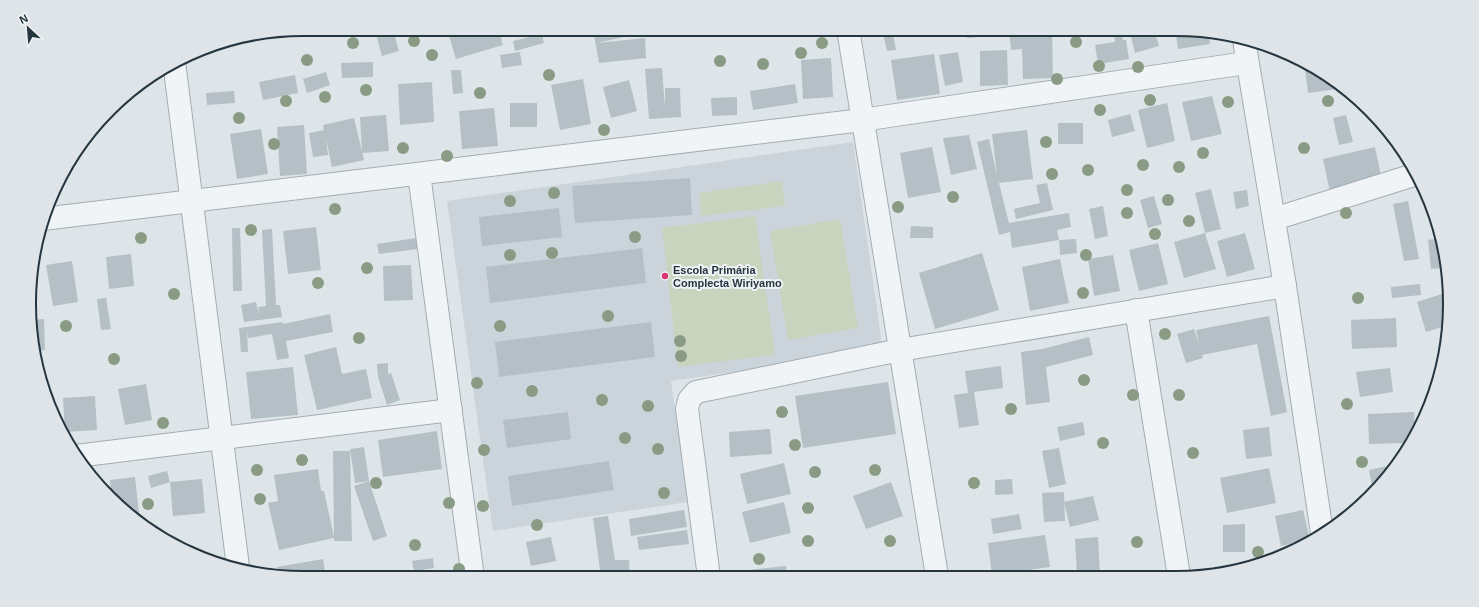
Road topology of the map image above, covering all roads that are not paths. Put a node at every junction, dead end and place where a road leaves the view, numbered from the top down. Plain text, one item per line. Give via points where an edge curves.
1 (849, 36) edge
2 (1244, 45) edge
3 (1246, 63) junction
4 (175, 69) edge
5 (862, 120) junction
6 (419, 174) junction
7 (1410, 176) edge
8 (191, 200) junction
9 (50, 218) edge
10 (1274, 219) junction
11 (1284, 286) junction
12 (1136, 310) junction
13 (900, 350) junction
14 (451, 410) junction
15 (221, 438) junction
16 (83, 455) edge
17 (1321, 528) edge
18 (237, 563) edge
19 (472, 571) edge
20 (708, 571) edge
21 (936, 571) edge
22 (1178, 571) edge

1 - 5 street
2 - 3 street
3 - 5 street
3 - 10 street
4 - 8 street
5 - 6 street
5 - 13 street
6 - 8 street
6 - 14 street
7 - 10 street
8 - 9 street
8 - 15 street
10 - 11 street
11 - 12 street
11 - 17 street
12 - 13 street
12 - 22 street
13 - 20 street via 696,392 689,400 687,409
13 - 21 street
14 - 15 street
14 - 19 street
15 - 16 street
15 - 18 street

